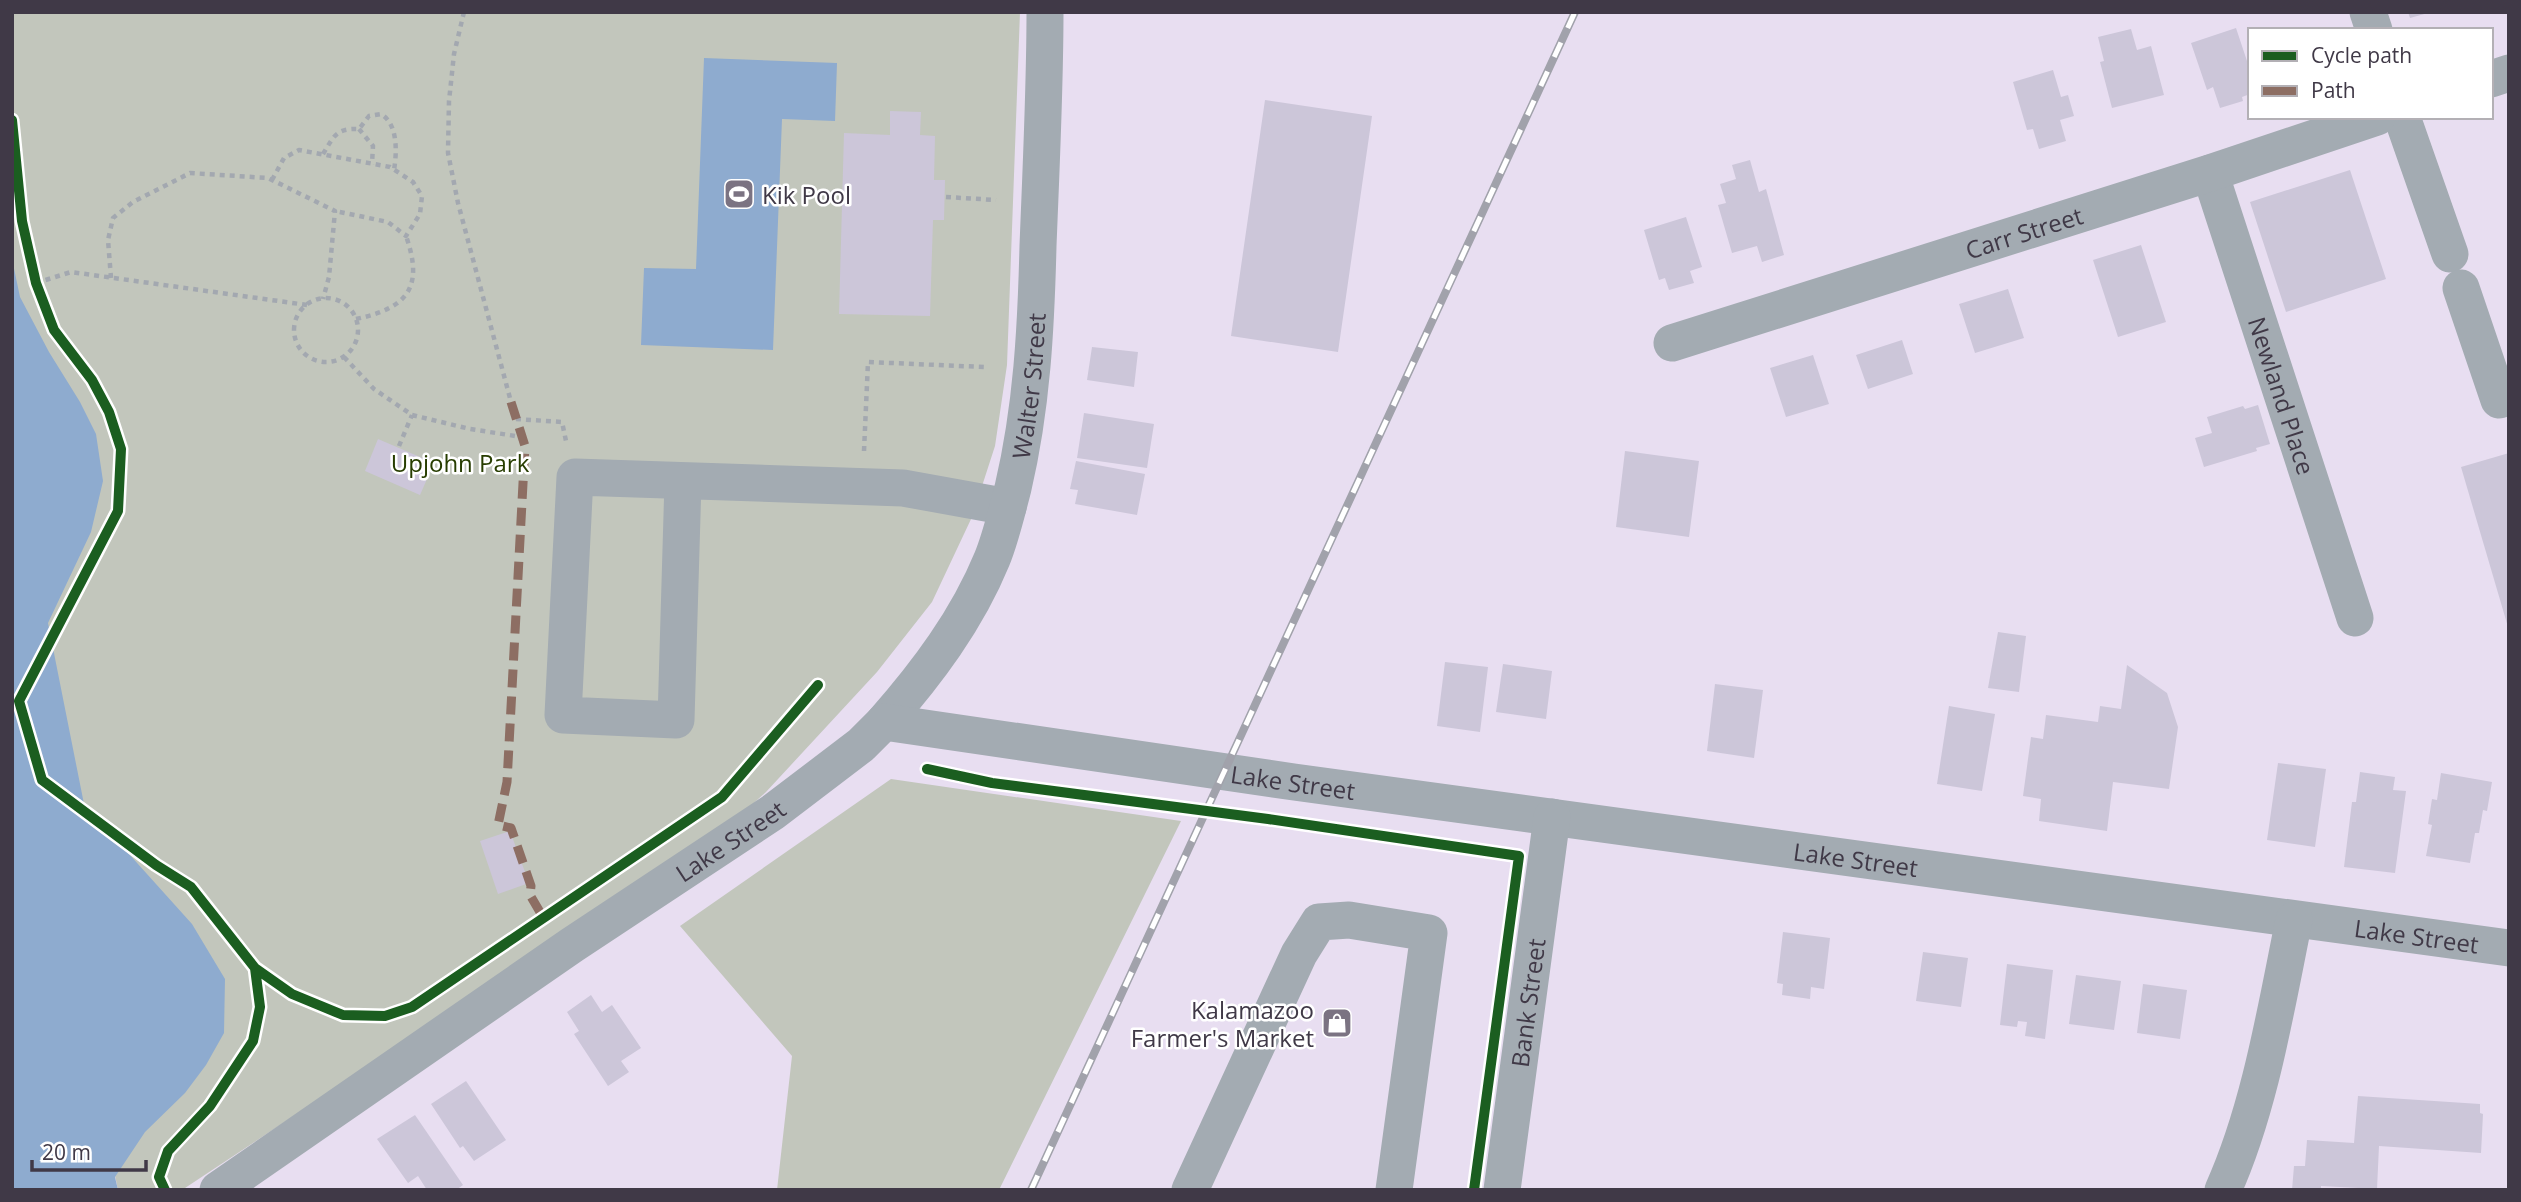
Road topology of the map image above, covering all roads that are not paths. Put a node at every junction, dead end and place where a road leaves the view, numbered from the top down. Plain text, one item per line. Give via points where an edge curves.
1 (1045, 12) edge
2 (2371, 119) edge
3 (2403, 119) edge
4 (2210, 173) junction
5 (2450, 254) dead end
6 (2460, 288) dead end
7 (1672, 343) dead end
8 (2509, 397) edge
9 (683, 481) junction
10 (1008, 508) junction
11 (2355, 618) dead end
12 (884, 722) junction
13 (1552, 817) junction
14 (2294, 920) junction
15 (2509, 948) edge
16 (218, 1190) edge
17 (1191, 1190) edge
18 (1394, 1190) edge
19 (1503, 1190) edge
20 (2223, 1190) edge

1 - 10 street, Walter Street via 1033,375
2 - 4 street, Carr Street
3 - 5 street
4 - 7 street, Carr Street
4 - 11 street, Newland Place
6 - 8 street via 2498,400
9 - 9 street via 575,477 563,715 676,720
9 - 10 street via 903,488
10 - 12 street, Walter Street via 992,558 944,647
12 - 13 street, Lake Street
12 - 16 street, Lake Street via 862,745 773,812
13 - 14 street, Lake Street
13 - 19 street, Bank Street
14 - 15 street, Lake Street
14 - 20 street via 2243,1140
17 - 18 street via 1299,954 1320,922 1349,920 1429,933

